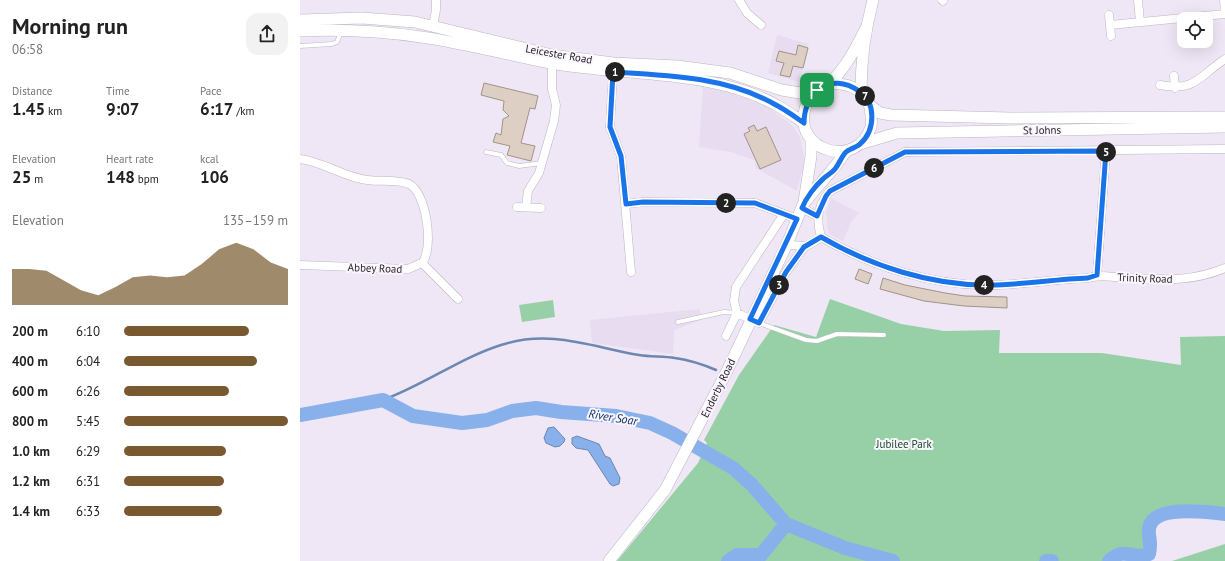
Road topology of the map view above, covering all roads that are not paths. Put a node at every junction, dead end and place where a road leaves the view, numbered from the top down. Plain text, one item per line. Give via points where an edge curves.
1 (436, 0) edge
2 (739, 0) edge
3 (873, 0) edge
4 (1138, 0) edge
5 (1224, 0) edge
6 (1225, 14) edge
7 (1109, 15) dead end
8 (300, 20) edge
9 (1140, 22) junction
10 (761, 25) dead end
11 (1110, 25) junction
12 (433, 26) junction
13 (866, 28) junction
14 (342, 30) junction
15 (300, 31) edge
16 (1111, 36) dead end
17 (300, 46) edge
18 (1225, 59) edge
19 (552, 63) junction
20 (613, 72) junction
21 (1174, 76) dead end
22 (828, 84) junction
23 (1160, 85) dead end
24 (1175, 88) junction
25 (817, 90) junction
26 (861, 92) junction
27 (871, 106) junction
28 (1225, 117) edge
29 (804, 123) junction
30 (1225, 127) edge
31 (811, 139) junction
32 (860, 144) junction
33 (1225, 149) edge
34 (846, 151) junction
35 (1106, 151) junction
36 (486, 152) dead end
37 (300, 159) edge
38 (542, 163) junction
39 (626, 204) junction
40 (803, 205) junction
41 (517, 207) dead end
42 (526, 207) junction
43 (541, 208) dead end
44 (784, 214) junction
45 (817, 216) junction
46 (797, 219) junction
47 (821, 237) junction
48 (787, 244) junction
49 (804, 247) junction
50 (422, 263) junction
51 (300, 265) edge
52 (1225, 268) edge
53 (631, 272) dead end
54 (1097, 275) junction
55 (458, 299) dead end
56 (737, 312) junction
57 (755, 321) junction
58 (678, 322) dead end
59 (884, 335) dead end
60 (726, 336) dead end
61 (610, 561) edge

1 - 12 street
2 - 10 street via 746,13
3 - 13 main road
4 - 9 street
5 - 6 street
6 - 9 street
7 - 11 street
8 - 12 main road, Leicester Road via 362,18
9 - 11 street
11 - 16 street
12 - 25 main road, Leicester Road via 552,55 613,63 677,66 730,73 782,90 800,93
13 - 22 main road via 849,60
13 - 26 main road
14 - 15 main road, Leicester Road
14 - 17 lane via 337,42 332,44
14 - 19 main road, Leicester Road via 421,37
18 - 24 street via 1198,81
19 - 20 main road, Leicester Road
19 - 38 street via 552,89 556,106
20 - 29 main road, Leicester Road via 674,76 721,84 776,104
20 - 39 street via 610,127 621,156
21 - 24 street
22 - 25 main road
22 - 26 main road via 840,83
23 - 24 street
25 - 29 main road via 808,100 804,111
26 - 27 main road
27 - 28 main road, St Johns via 880,113 891,115 1010,118
27 - 32 main road via 872,125 868,136
29 - 31 main road
30 - 32 main road, St Johns via 916,132 897,133
31 - 34 main road via 821,148 832,152
31 - 40 main road, Enderby Road via 811,156
32 - 34 main road
33 - 35 street
34 - 40 main road, Enderby Road via 834,170 823,179
35 - 45 street via 905,152 830,191
35 - 54 street
36 - 38 lane via 501,156 507,163 519,166
37 - 50 street via 320,164 349,177 402,182 416,189 423,201 429,243
38 - 42 street via 528,191
39 - 44 street via 755,203
39 - 53 street
40 - 45 street
40 - 46 main road, Enderby Road
41 - 42 street
42 - 43 street
44 - 46 street
44 - 56 street via 736,287 734,301
45 - 47 street
46 - 48 main road, Enderby Road
47 - 49 street
47 - 54 street, Trinity Road via 868,260 898,270 967,284 1009,284 1088,278
48 - 49 street
48 - 57 main road, Enderby Road
49 - 57 street
50 - 51 street, Abbey Road via 408,269
50 - 55 street
52 - 54 street, Trinity Road via 1184,280
56 - 57 street
56 - 58 lane via 724,312
56 - 60 street
57 - 59 lane via 806,340 817,341 837,334
57 - 61 main road, Enderby Road via 665,490

